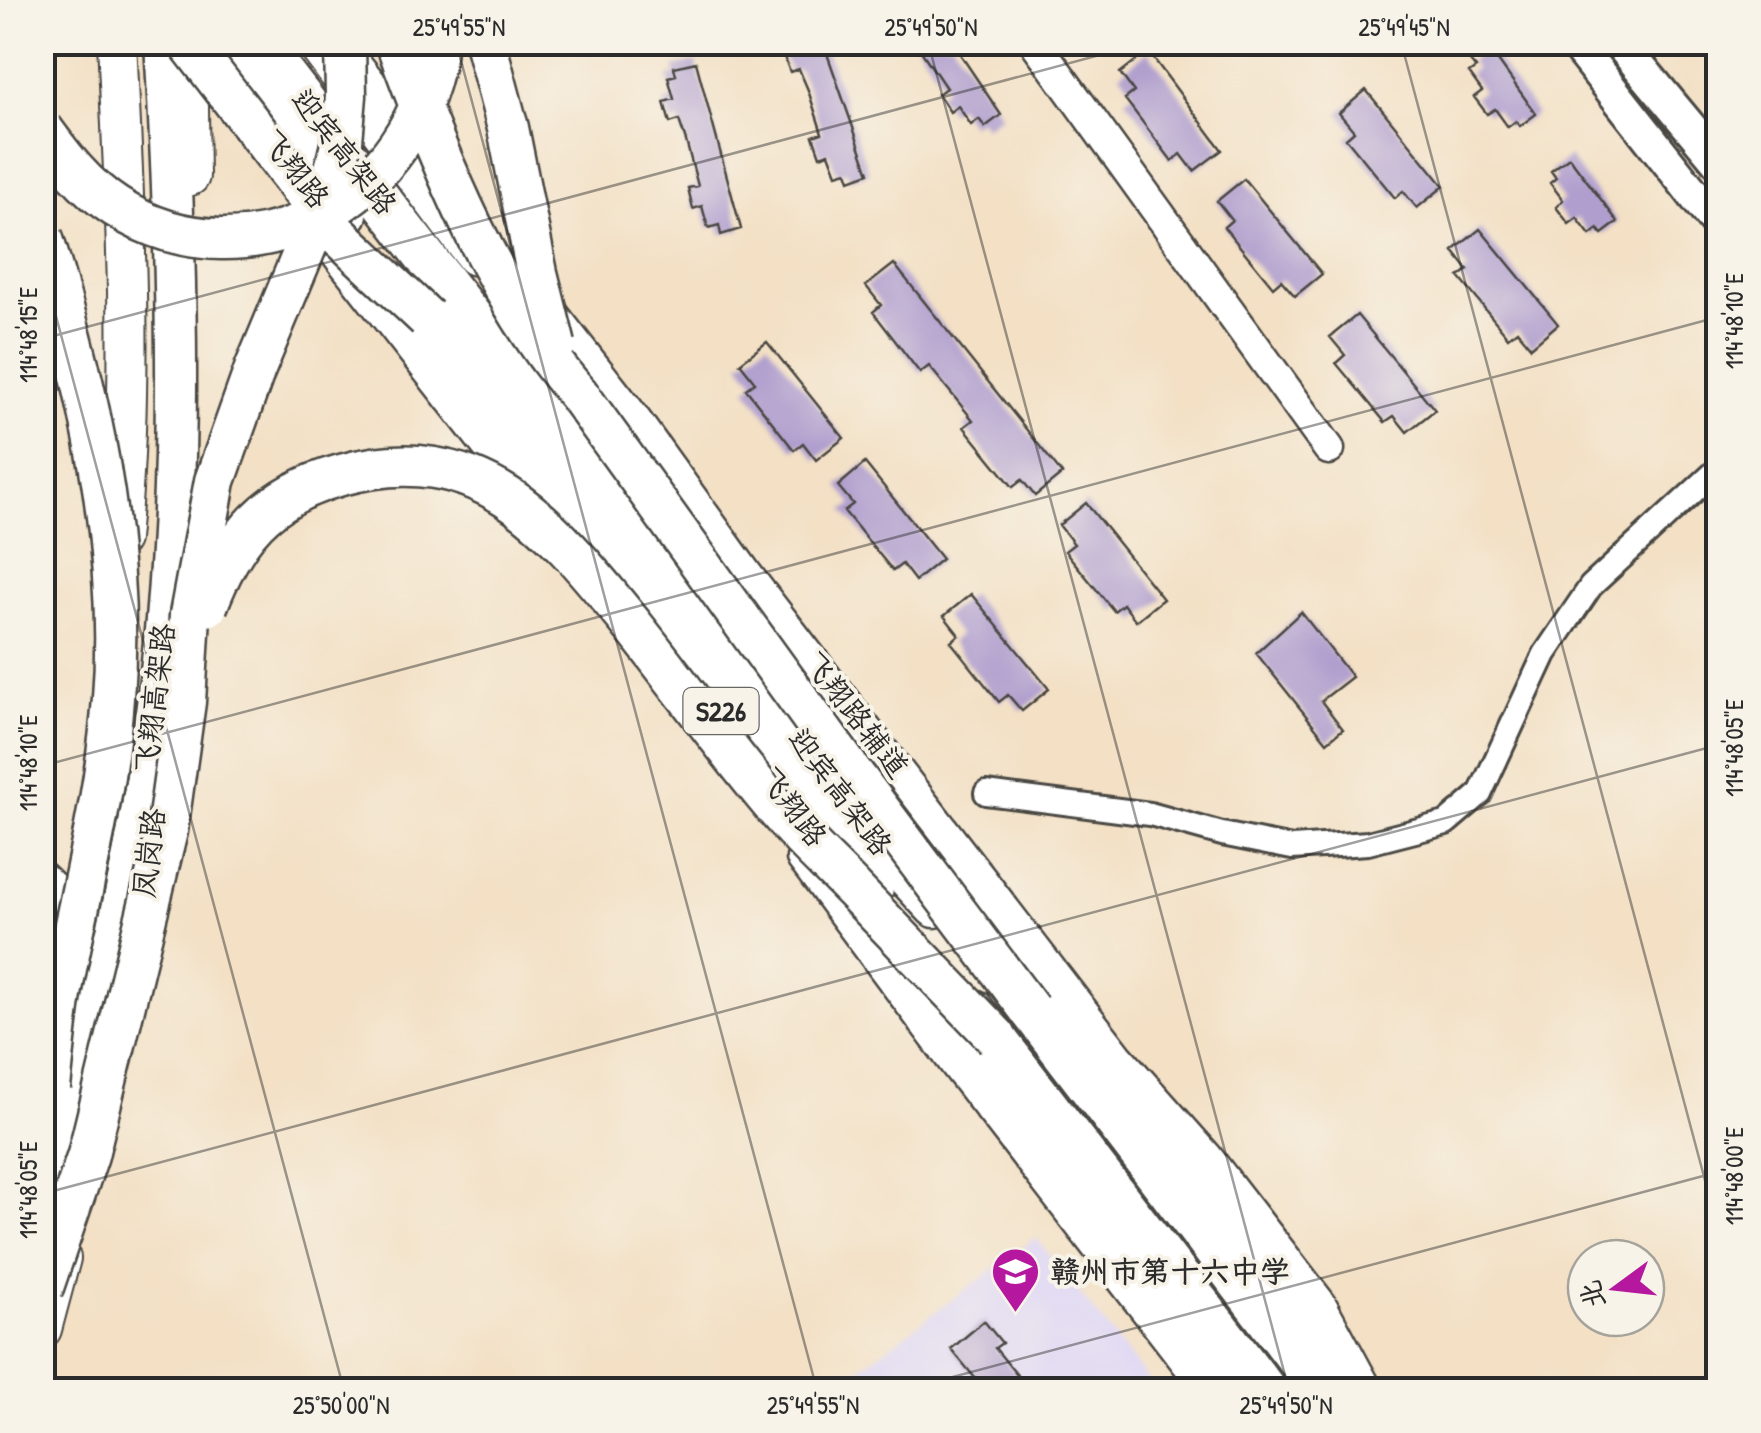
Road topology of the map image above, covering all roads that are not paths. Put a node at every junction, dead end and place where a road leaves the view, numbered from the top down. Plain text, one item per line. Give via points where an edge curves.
1 (117, 42) edge
2 (140, 42) edge
3 (259, 42) edge
4 (315, 42) edge
5 (342, 42) edge
6 (396, 42) edge
7 (437, 42) edge
8 (485, 42) edge
9 (1035, 42) edge
10 (1574, 42) edge
11 (1619, 42) edge
12 (187, 46) edge
13 (42, 129) edge
14 (1718, 161) edge
15 (160, 177) junction
16 (1718, 225) edge
17 (42, 236) edge
18 (578, 394) junction
19 (1329, 448) dead end
20 (1718, 469) edge
21 (185, 702) junction
22 (986, 793) dead end
23 (54, 889) edge
24 (42, 991) edge
25 (1030, 1010) junction
26 (996, 1037) junction
27 (46, 1103) edge
28 (42, 1208) edge
29 (1205, 1234) junction
30 (1170, 1265) junction
31 (42, 1290) edge
32 (42, 1329) edge
33 (1208, 1390) edge
34 (1233, 1390) edge
35 (1254, 1390) edge
36 (1266, 1390) edge
37 (1322, 1390) edge
38 (1334, 1390) edge
39 (1350, 1390) edge
40 (1367, 1390) edge

1 - 23 main road via 128,267 126,464 96,772
2 - 15 highway
3 - 25 highway, 迎宾高架路, bridge via 896,865
4 - 39 main road, S226 via 731,599 1111,1076
5 - 21 highway, bridge via 342,141 330,190 215,481 190,614
5 - 40 street, 飞翔路辅道 via 1118,1057 1207,1157 1320,1303
6 - 18 highway, bridge via 433,142 480,238 550,362
7 - 13 highway, bridge via 421,108 393,155 335,206 269,233 182,233 116,207 85,182
8 - 18 highway, bridge via 550,332
9 - 19 street
10 - 16 main road
11 - 14 main road
12 - 15 highway
12 - 26 highway, 迎宾高架路, bridge via 332,230 427,318 805,806
12 - 32 main road, 凤岗路 via 189,468 173,662 131,987
12 - 33 street
12 - 34 main road, 飞翔路 / S226 via 673,645
15 - 27 highway, 飞翔高架路, bridge via 140,634 129,730 97,920
15 - 28 highway, 飞翔高架路 via 178,364 154,727 122,908
17 - 27 highway, bridge via 91,425 114,631 111,724
18 - 25 highway, bridge
20 - 22 street via 1591,586 1545,654 1480,794 1446,822 1368,842 1292,848 1150,814
21 - 26 highway, bridge via 216,582 240,538 276,505 363,468 434,468 472,478 533,513 579,558 785,819
21 - 31 highway, bridge via 167,831 126,1002 88,1155
23 - 24 main road
25 - 29 highway, 迎宾高架路
26 - 30 highway, 迎宾高架路
29 - 37 highway, 迎宾高架路
29 - 38 highway
30 - 35 highway
30 - 36 highway, 迎宾高架路

